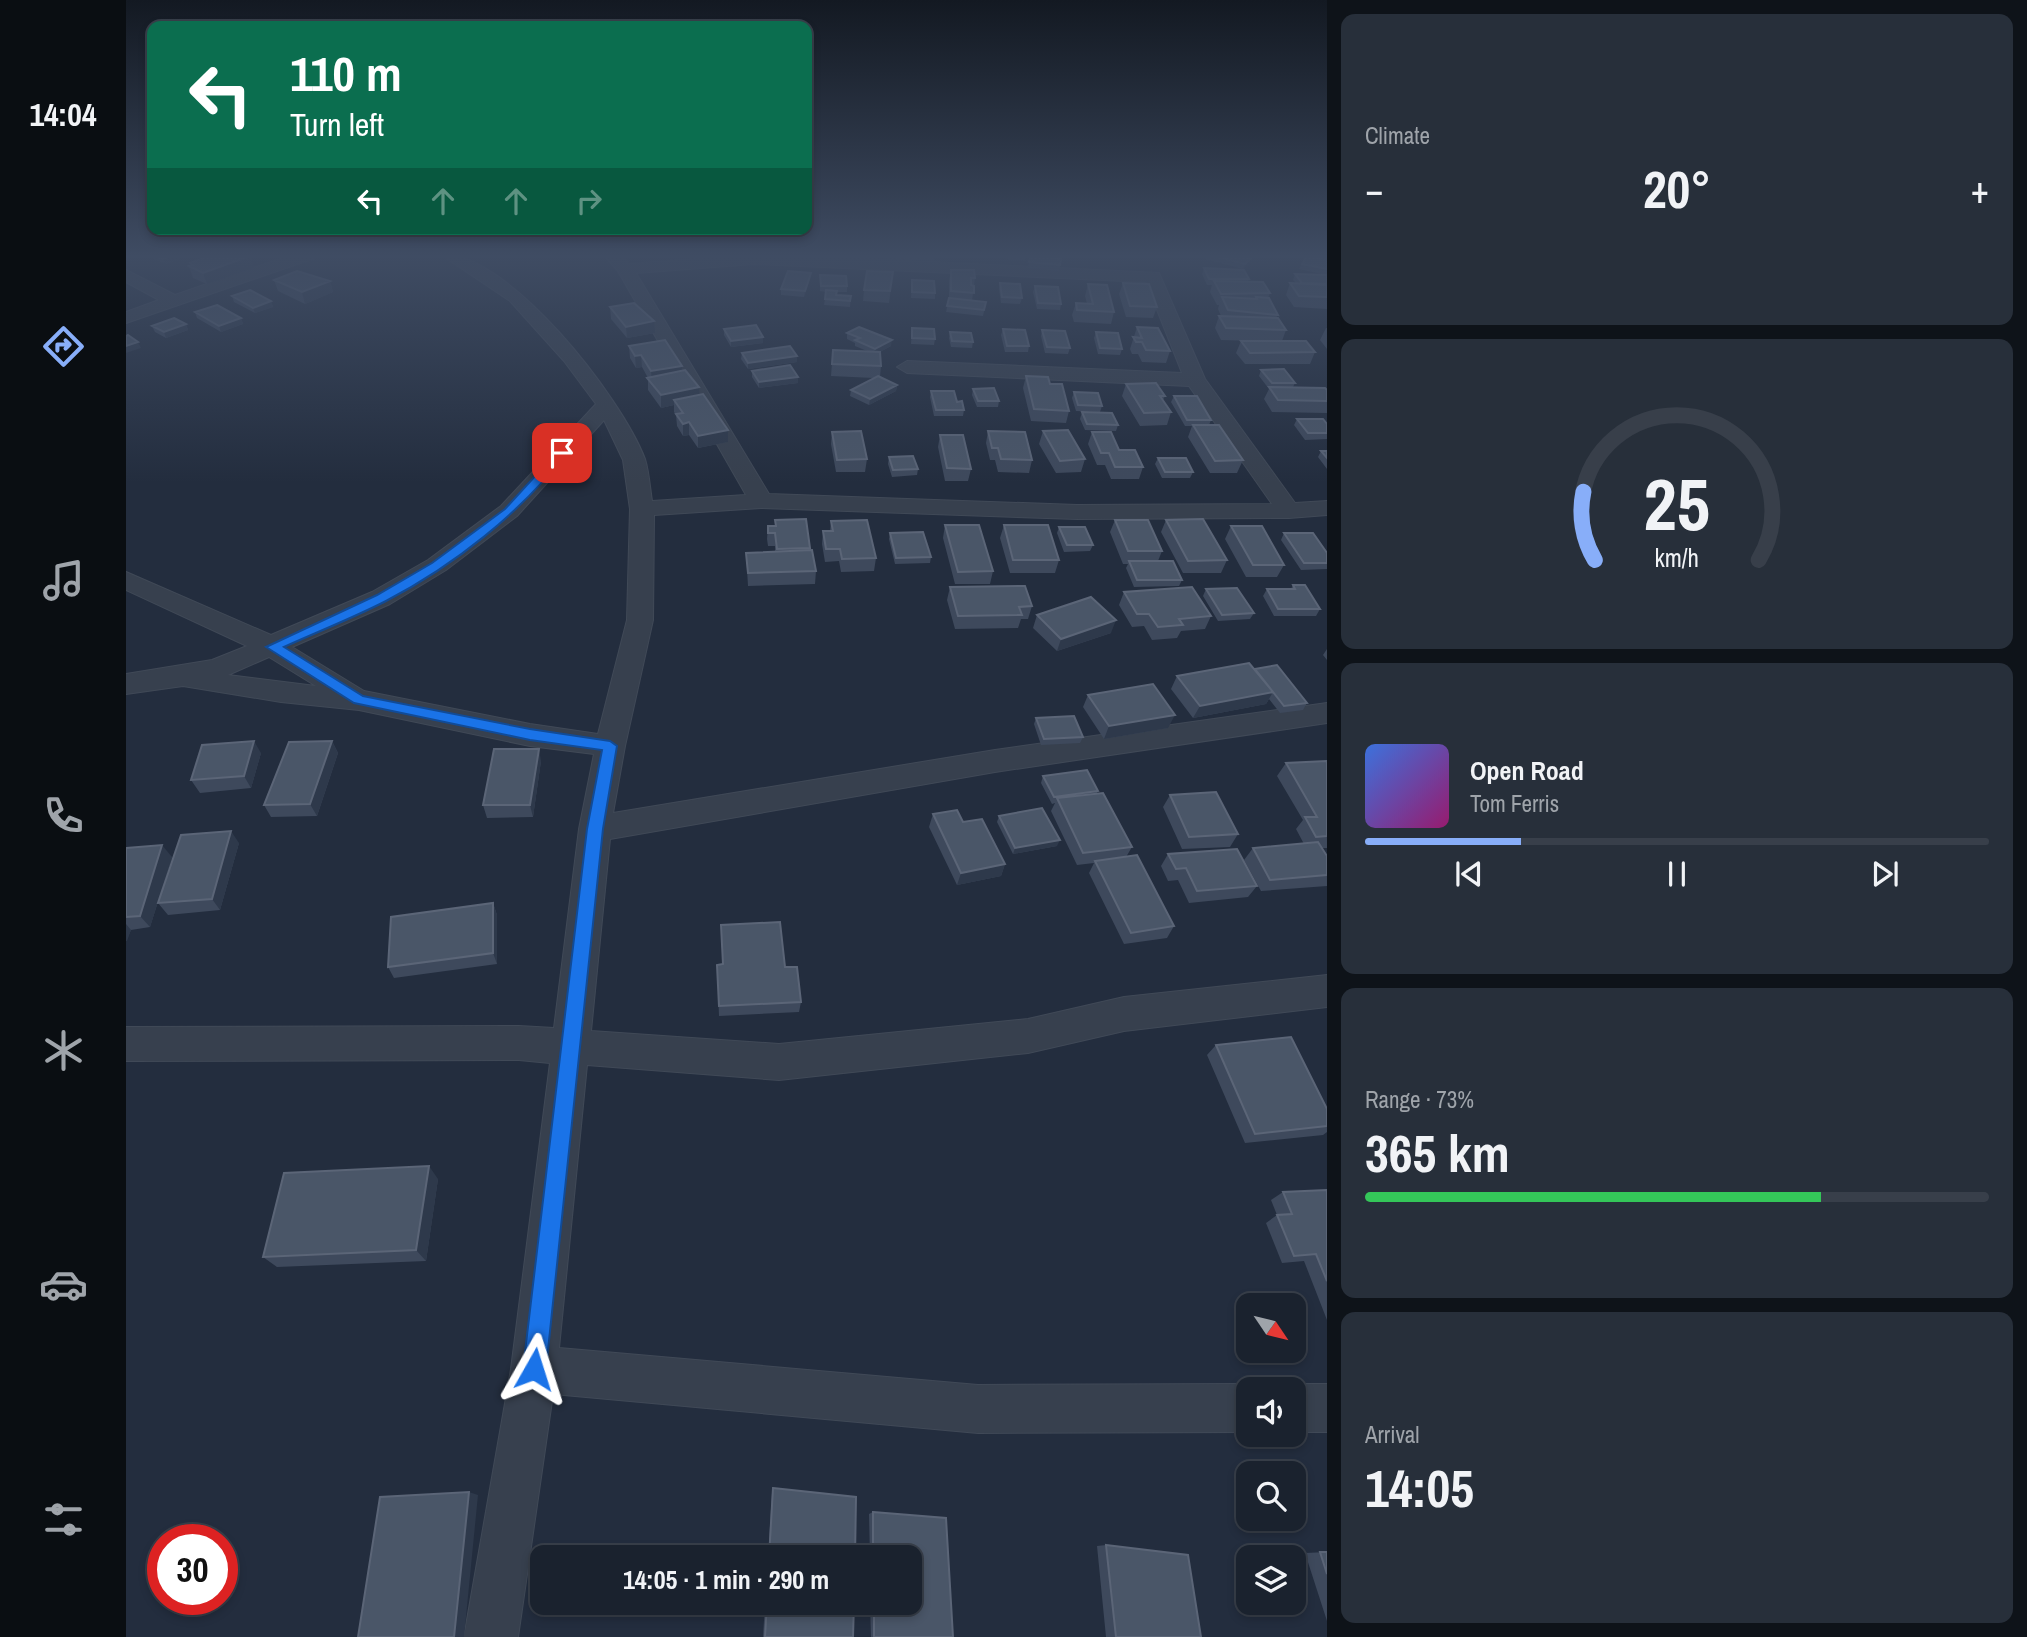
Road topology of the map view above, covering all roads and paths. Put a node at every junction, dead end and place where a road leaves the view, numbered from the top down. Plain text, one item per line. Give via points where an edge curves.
1 (547, 330) edge
2 (660, 330) edge
3 (1175, 330) edge
4 (907, 367) dead end
5 (1195, 380) junction
6 (607, 404) junction
7 (761, 500) junction
8 (1327, 508) edge
9 (642, 509) junction
10 (1289, 511) junction
11 (126, 580) edge
12 (273, 647) junction
13 (180, 677) junction
14 (126, 684) edge
15 (359, 700) junction
16 (1327, 713) edge
17 (610, 746) junction
18 (595, 829) junction
19 (1327, 990) edge
20 (126, 1044) edge
21 (570, 1048) junction
22 (534, 1369) junction
23 (1236, 1408) edge
24 (1306, 1408) edge
25 (1327, 1408) edge
26 (491, 1637) edge

1 - 6 street
2 - 7 street
3 - 5 street
4 - 5 street
5 - 10 street
6 - 9 street via 634,460
6 - 12 street via 509,511 437,565 381,598
7 - 9 street
7 - 10 street via 1077,512
8 - 10 street
9 - 17 street via 640,620
11 - 12 street
12 - 13 street
12 - 15 street
13 - 14 street
13 - 15 street
15 - 17 street via 530,735
16 - 18 street via 995,761
17 - 18 street
18 - 21 street
19 - 21 street via 1124,1014 1028,1036 779,1062
20 - 21 street via 506,1043
21 - 22 street
22 - 23 street via 978,1409
22 - 26 street
24 - 25 street

